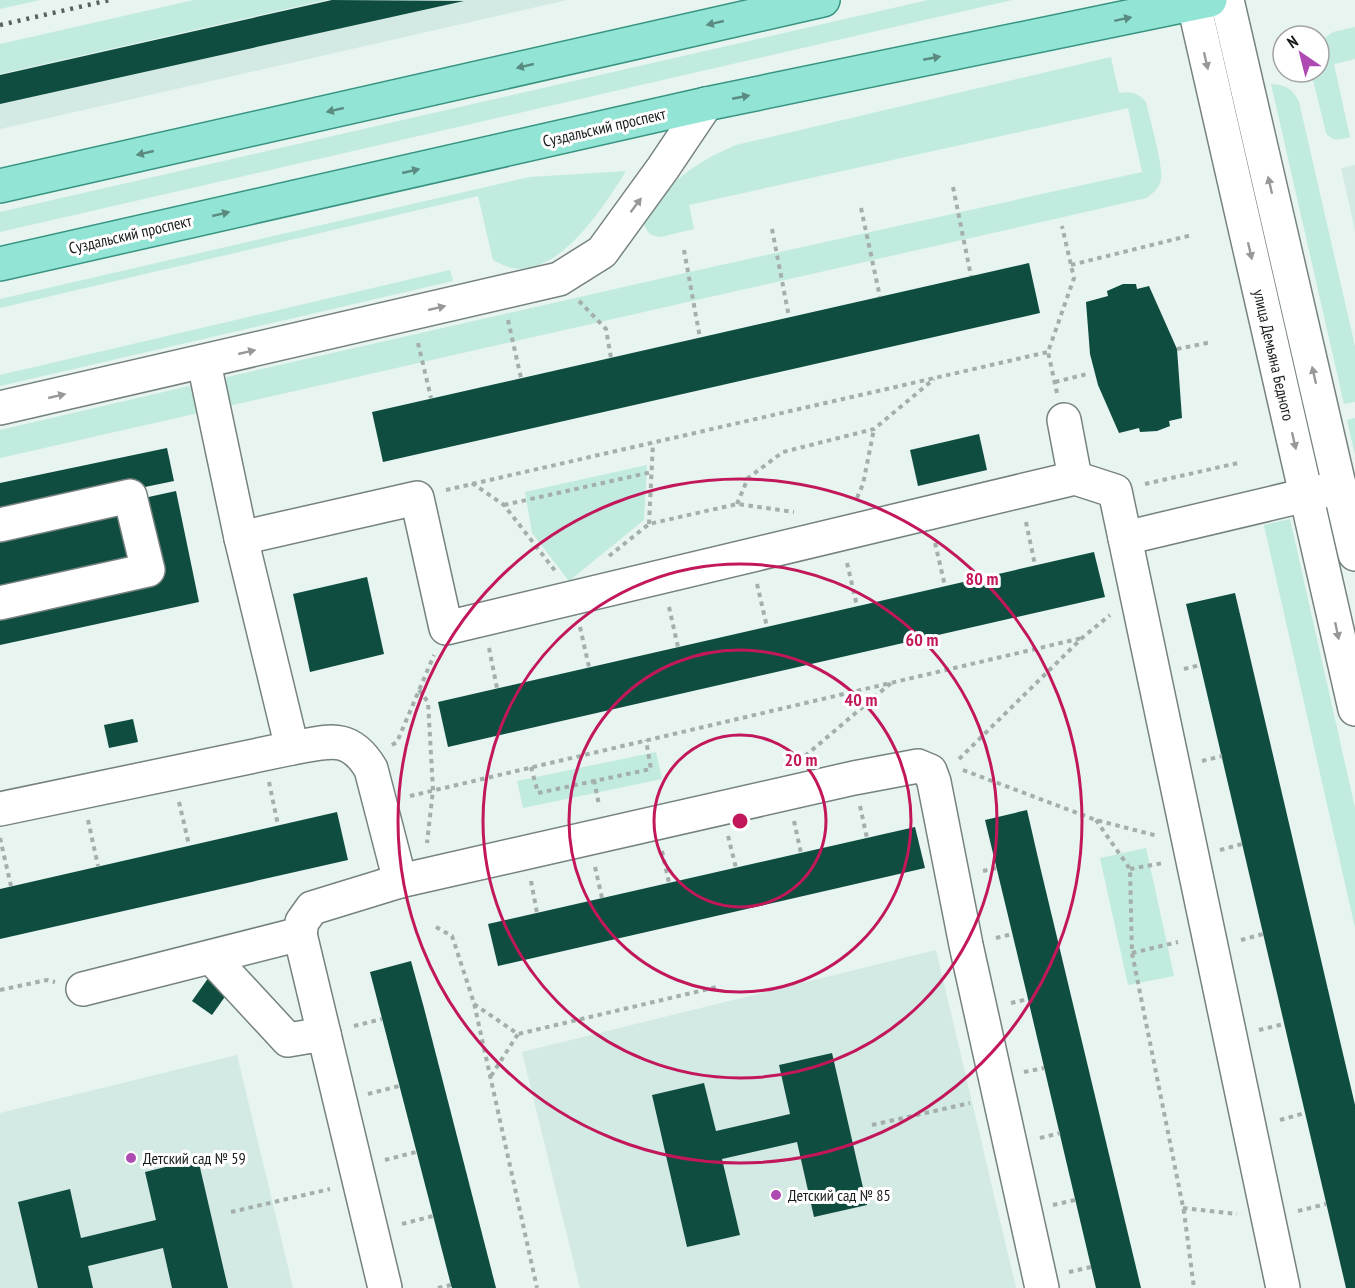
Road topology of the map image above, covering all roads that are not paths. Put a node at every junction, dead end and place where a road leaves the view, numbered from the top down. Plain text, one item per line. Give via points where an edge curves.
1 (823, 0) edge
2 (1227, 0) edge
3 (1199, 1) edge
4 (706, 104) junction
5 (0, 186) edge
6 (0, 264) edge
7 (204, 363) junction
8 (0, 408) edge
9 (1064, 420) road end
10 (1076, 478) junction
11 (1340, 487) junction
12 (1307, 496) junction
13 (0, 525) edge
14 (241, 538) junction
15 (1125, 538) junction
16 (1355, 554) edge
17 (1341, 579) edge
18 (0, 603) edge
19 (1350, 665) edge
20 (1355, 709) edge
21 (277, 751) junction
22 (0, 809) edge
23 (411, 879) junction
24 (300, 934) junction
25 (212, 958) junction
26 (83, 988) road end
27 (324, 1034) junction
28 (385, 1288) edge
29 (1042, 1288) edge
30 (1283, 1288) edge

1 -> 5 main road
11 -> 2 street, улица Демьяна Бедного
4 -> 3 main road, Суздальский проспект
3 -> 12 street, улица Демьяна Бедного
6 -> 4 main road, Суздальский проспект
7 -> 4 street via 559,279 602,252
8 -> 7 street
7 - 14 street
9 - 10 street
10 - 14 street via 446,628 417,498
10 - 15 street via 1115,491
11 - 12 street
11 - 16 street, улица Демьяна Бедного
12 - 15 street
12 - 17 street, улица Демьяна Бедного
13 - 18 street via 130,496 147,570
14 - 21 street
15 - 30 street
17 -> 19 street, улица Демьяна Бедного
19 - 20 street, улица Демьяна Бедного
21 - 22 street
21 - 23 street via 345,743 364,758
23 - 24 street via 312,908 302,922
23 - 29 street via 875,774 918,766 943,774 966,945
24 - 25 street
24 - 27 street
25 - 26 street
25 - 27 street via 288,1040
27 - 28 street

